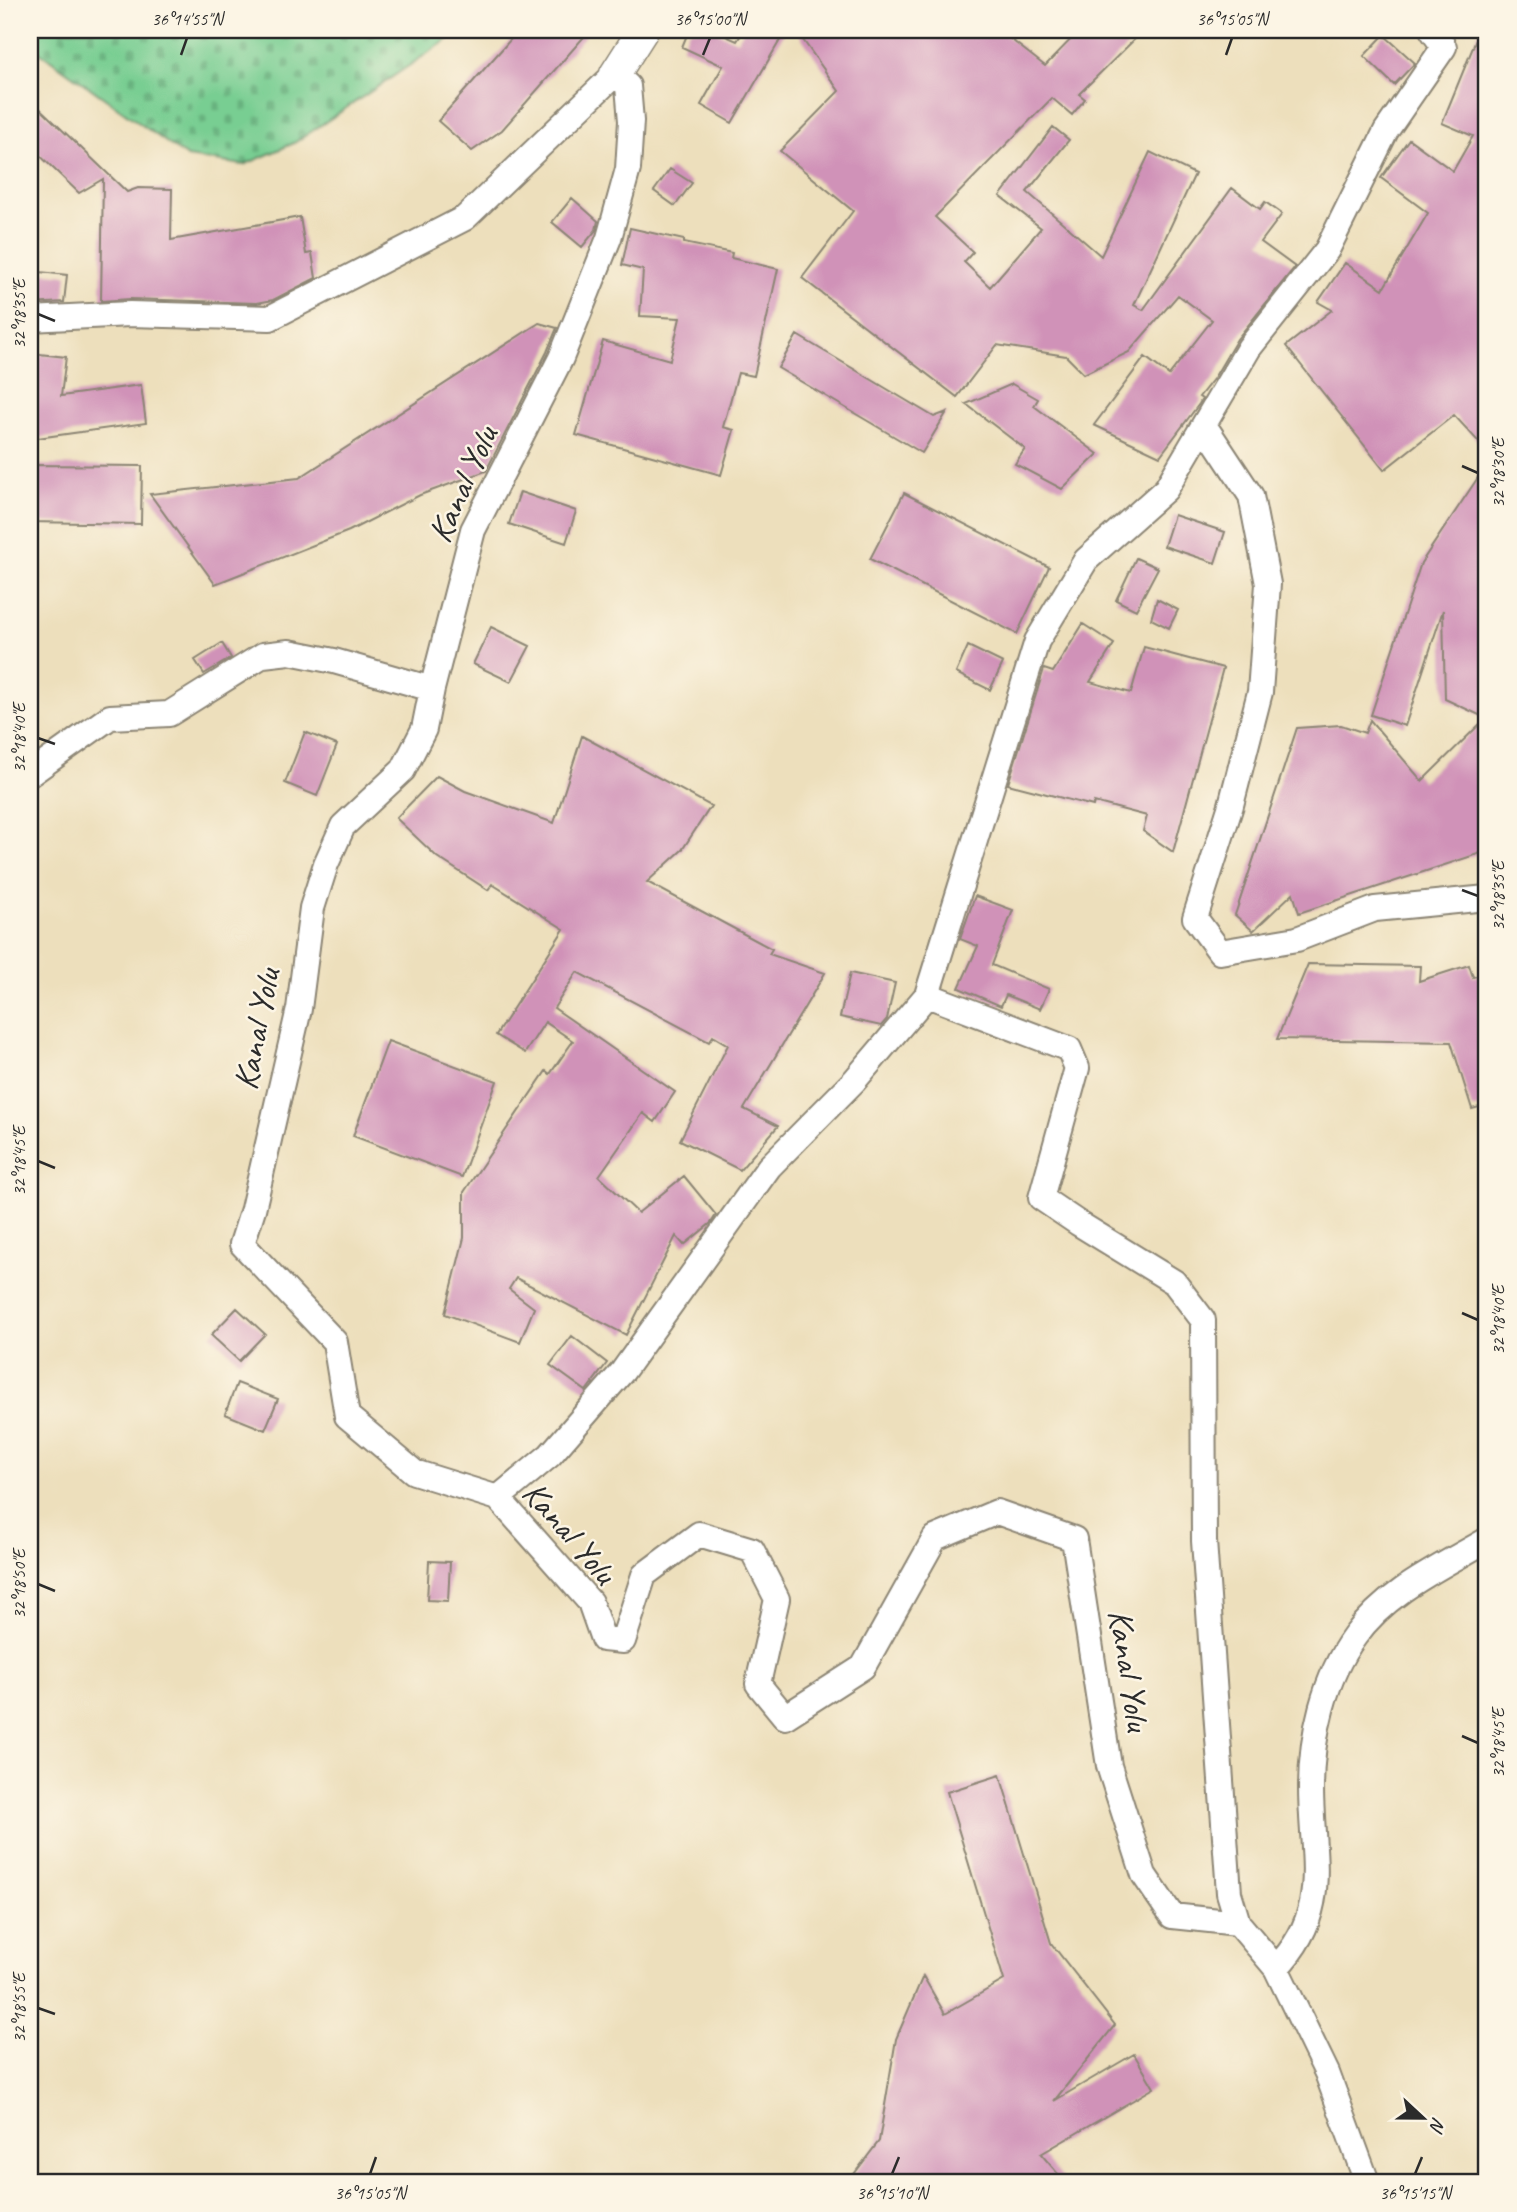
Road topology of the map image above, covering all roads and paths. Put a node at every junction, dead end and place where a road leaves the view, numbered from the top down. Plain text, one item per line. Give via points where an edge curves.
1 (643, 30) edge
2 (1432, 30) edge
3 (615, 74) junction
4 (30, 319) edge
5 (1204, 425) junction
6 (432, 689) junction
7 (30, 774) edge
8 (1487, 898) edge
9 (927, 995) junction
10 (498, 1498) junction
11 (1487, 1540) edge
12 (1238, 1923) junction
13 (1276, 1968) junction
14 (1367, 2182) edge

1 - 3 street
2 - 5 street via 1444,47 1386,131 1326,250 1249,348
3 - 4 street via 465,218 270,318 130,314
3 - 6 street, Kanal Yolu via 628,86 631,121 628,169 609,238 561,358 473,530
5 - 8 street via 1251,496 1268,584 1260,692 1195,918 1220,952 1297,939 1375,909
5 - 9 street via 1166,489 1086,560 1037,641
6 - 7 street via 334,661 289,652 263,655 169,714 110,717
6 - 10 street, Kanal Yolu via 424,729 403,771 343,826 326,864 312,908 299,1009 242,1244 335,1342 348,1416 414,1472
9 - 10 street via 854,1081 769,1167 623,1371 550,1455
9 - 12 street via 1069,1049 1077,1068 1041,1198 1174,1282 1203,1320 1204,1541 1229,1893
10 - 12 street, Kanal Yolu via 590,1602 603,1639 622,1641 644,1576 699,1534 752,1550 776,1599 758,1684 785,1717 863,1667 935,1538 997,1512 1074,1539 1110,1766 1143,1875 1172,1916
11 - 13 street via 1392,1598 1340,1659 1320,1715 1314,1751 1313,1901 1301,1937
12 - 13 street
13 - 14 street via 1327,2073

